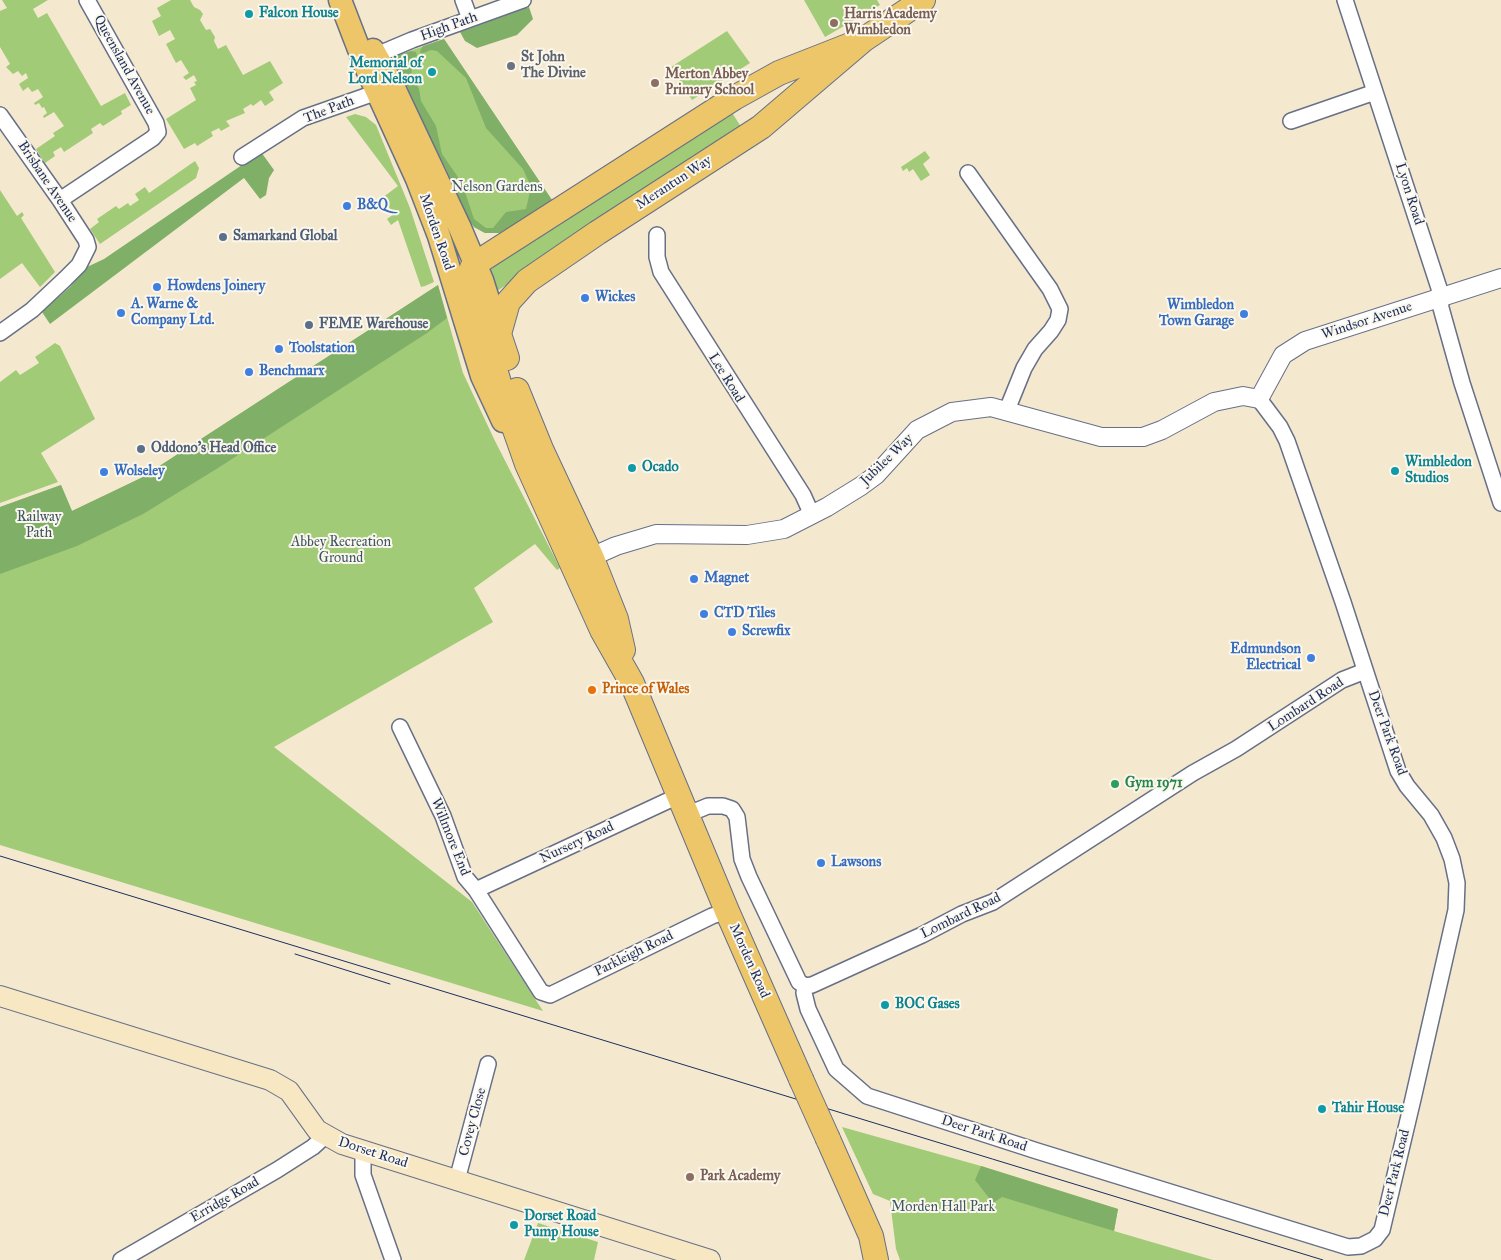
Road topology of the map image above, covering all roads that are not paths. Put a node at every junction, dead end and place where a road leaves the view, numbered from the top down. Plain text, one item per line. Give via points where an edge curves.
1 (86, 0) edge
2 (340, 0) edge
3 (348, 0) edge
4 (463, 0) edge
5 (523, 0) edge
6 (923, 0) edge
7 (1345, 0) edge
8 (470, 18) junction
9 (863, 40) junction
10 (377, 58) junction
11 (385, 90) junction
12 (1375, 92) junction
13 (0, 115) edge
14 (1291, 121) dead end
15 (242, 157) dead end
16 (968, 173) dead end
17 (60, 200) junction
18 (657, 235) dead end
19 (500, 249) joint
20 (475, 264) junction
21 (1501, 278) edge
22 (527, 281) junction
23 (1440, 298) junction
24 (474, 302) junction
25 (0, 333) edge
26 (499, 334) junction
27 (1259, 399) junction
28 (1007, 410) junction
29 (1501, 503) edge
30 (812, 515) junction
31 (582, 561) junction
32 (1365, 671) junction
33 (400, 727) dead end
34 (682, 805) junction
35 (476, 890) junction
36 (727, 911) junction
37 (805, 986) junction
38 (542, 992) joint
39 (0, 996) edge
40 (488, 1064) dead end
41 (325, 1136) junction
42 (363, 1150) junction
43 (457, 1180) junction
44 (872, 1236) junction
45 (122, 1260) edge
46 (392, 1260) edge
47 (710, 1260) edge
48 (876, 1260) edge
49 (889, 1260) edge

1 - 17 street, Queensland Avenue via 156,123 158,132
2 - 11 main road, Morden Road
3 - 10 main road, Morden Road
4 - 8 street
5 - 8 street, High Path
6 - 9 highway, Merantun Way
7 - 12 street, Lyon Road
8 - 10 street, High Path via 394,47
9 - 19 highway, Merantun Way via 779,73 734,98
9 - 22 highway, Merantun Way via 761,127
10 - 11 main road, Morden Road
11 - 15 street, The Path via 303,118 271,146
11 - 20 main road, Morden Road
11 - 24 main road, Morden Road via 439,236
12 - 14 street
12 - 23 street, Lyon Road via 1409,191
13 - 17 street, Brisbane Avenue
16 - 28 street via 1050,289 1060,309 1058,320 1024,368
17 - 25 street, Brisbane Avenue via 86,240 87,252 79,265 32,310
18 - 30 street, Lee Road via 661,272 803,495
19 - 20 highway, Morden Road
20 - 24 highway, Morden Road via 469,280
21 - 23 street, Windsor Avenue
22 - 24 main road
22 - 26 highway, Merantun Way via 508,302
23 - 27 street, Windsor Avenue via 1292,348 1276,366
23 - 29 street, Lyon Road via 1462,383
24 - 26 main road, Morden Road
24 - 31 highway, Morden Road via 526,464
26 - 31 highway, Morden Road
27 - 28 street, Jubilee Way via 1227,398 1162,430 1143,437 1122,438 1101,437
27 - 32 street, Deer Park Road via 1287,442
28 - 30 street, Jubilee Way via 971,408 933,420 902,444 876,474
30 - 31 street, Jubilee Way via 784,529 756,534 656,534 635,539
31 - 34 highway, Morden Road via 602,630 632,683
32 - 37 street, Lombard Road via 1342,680 993,902
32 - 37 street, Deer Park Road via 1398,771 1444,838 1458,882 1456,910 1382,1230 1375,1239 1361,1246 1348,1247 1037,1152 867,1096 836,1069 808,1009
33 - 35 street, Willmore End via 443,816 465,877
34 - 35 street, Nursery Road
34 - 36 highway, Morden Road
34 - 37 street via 732,809 737,817 742,859 799,982
35 - 38 street, Willmore End
36 - 38 street, Parkleigh Road via 550,996
36 - 44 highway, Morden Road, bridge
39 - 41 main road, Dorset Road via 270,1080 289,1091 311,1123
40 - 43 street, Covey Close
41 - 42 main road, Dorset Road
41 - 45 street, Erridge Road via 277,1170
42 - 43 main road, Dorset Road
42 - 46 street via 363,1175
43 - 47 main road, Dorset Road
44 - 48 highway, Morden Road
44 - 49 highway, Morden Road via 884,1248

